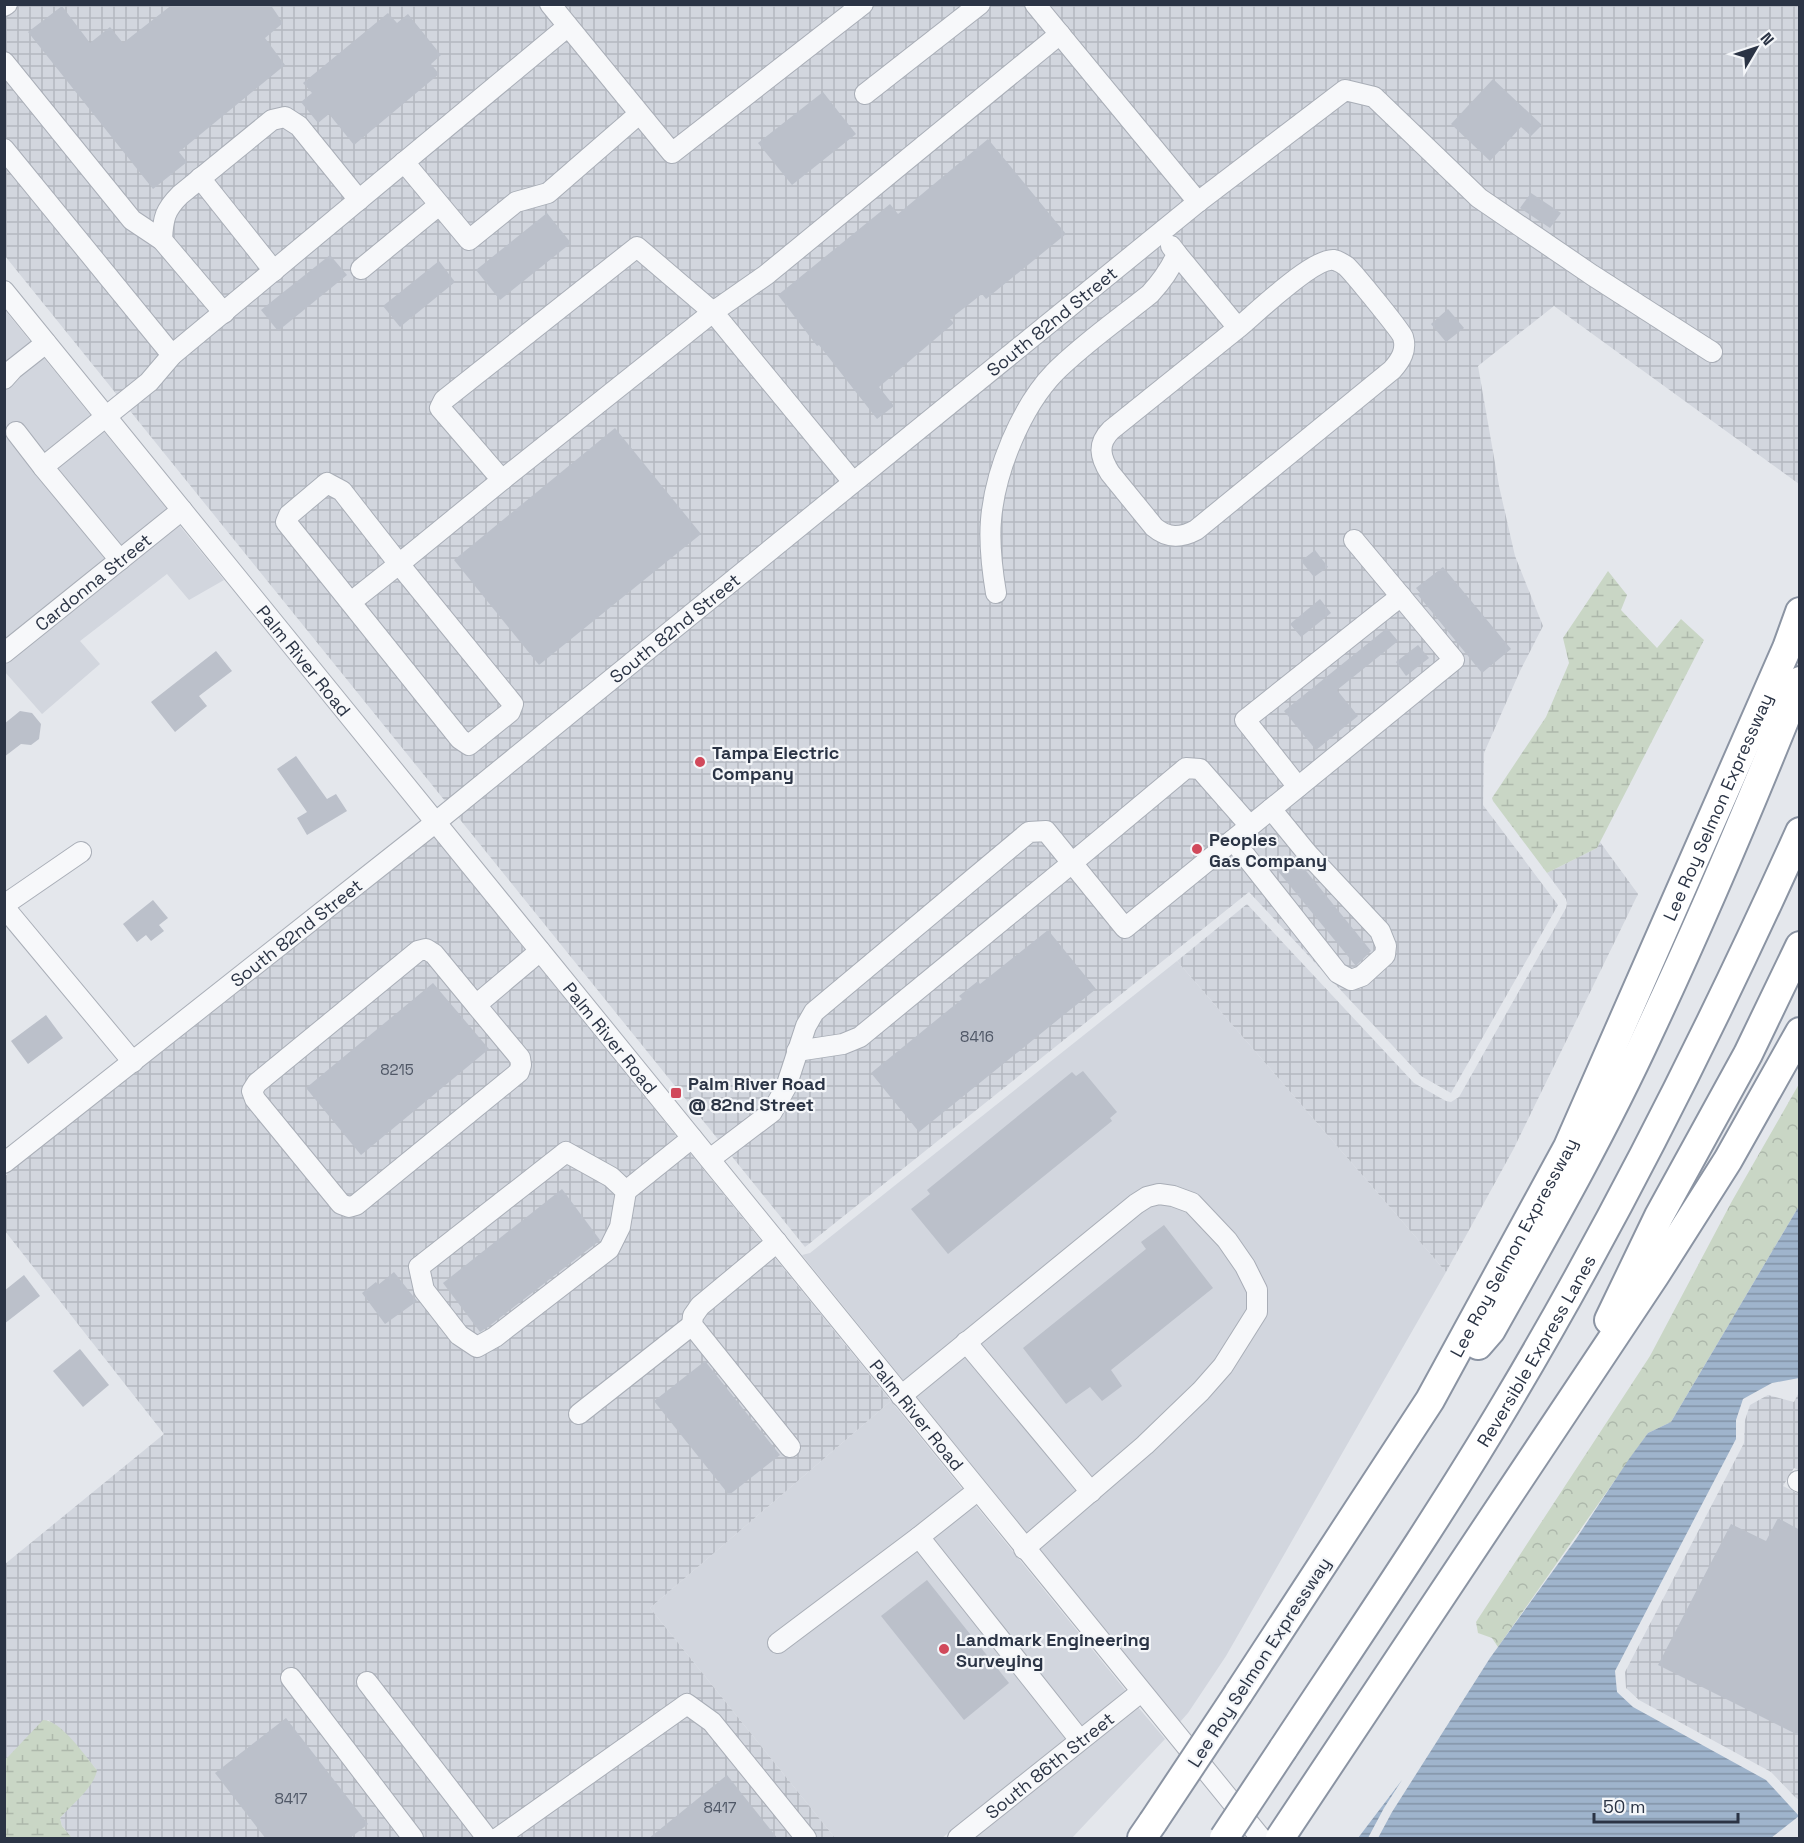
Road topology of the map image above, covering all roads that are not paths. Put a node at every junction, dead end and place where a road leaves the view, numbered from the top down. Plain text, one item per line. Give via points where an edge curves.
1 (550, 4) edge
2 (863, 4) edge
3 (980, 4) edge
4 (1035, 4) edge
5 (567, 27) junction
6 (1060, 34) junction
7 (4, 62) edge
8 (865, 94) dead end
9 (639, 114) junction
10 (4, 149) edge
11 (404, 162) junction
12 (200, 178) junction
13 (359, 200) junction
14 (1198, 202) junction
15 (440, 205) junction
16 (1159, 232) junction
17 (162, 240) junction
18 (1177, 254) junction
19 (361, 269) dead end
20 (274, 271) junction
21 (4, 291) edge
22 (713, 312) junction
23 (224, 313) junction
24 (1238, 328) junction
25 (46, 343) junction
26 (1712, 352) dead end
27 (172, 355) junction
28 (8, 368) edge
29 (106, 416) junction
30 (16, 432) dead end
31 (43, 468) junction
32 (502, 480) junction
33 (853, 482) junction
34 (182, 510) junction
35 (1354, 540) dead end
36 (120, 560) junction
37 (399, 564) junction
38 (996, 592) dead end
39 (1401, 596) junction
40 (351, 602) junction
41 (1800, 612) edge
42 (4, 653) edge
43 (1800, 681) edge
44 (1298, 787) junction
45 (1270, 809) junction
46 (436, 822) junction
47 (1250, 826) junction
48 (1800, 832) edge
49 (1233, 840) junction
50 (81, 852) dead end
51 (1072, 863) junction
52 (4, 906) edge
53 (1800, 946) edge
54 (540, 951) junction
55 (476, 1005) junction
56 (1800, 1032) edge
57 (797, 1051) junction
58 (133, 1062) junction
59 (692, 1138) junction
60 (710, 1159) junction
61 (4, 1163) edge
62 (626, 1191) junction
63 (777, 1242) junction
64 (692, 1325) junction
65 (966, 1342) junction
66 (1599, 1359) junction
67 (901, 1396) junction
68 (1430, 1400) junction
69 (579, 1414) dead end
70 (790, 1447) dead end
71 (977, 1491) junction
72 (1091, 1492) junction
73 (919, 1537) junction
74 (1024, 1549) junction
75 (778, 1643) dead end
76 (291, 1678) dead end
77 (367, 1682) dead end
78 (1141, 1692) junction
79 (1080, 1740) junction
80 (1147, 1830) edge
81 (413, 1839) edge
82 (487, 1839) edge
83 (498, 1839) edge
84 (806, 1839) edge
85 (958, 1839) edge
86 (1224, 1839) edge
87 (1261, 1839) edge
88 (1280, 1839) edge

1 - 5 street
2 - 9 street via 672,153
3 - 8 street
4 - 6 street
5 - 9 street
5 - 11 street
6 - 14 street
6 - 22 street via 766,274
7 - 17 street via 132,220
9 - 15 street via 548,193 516,202 469,240
10 - 27 street
11 - 13 street
11 - 15 street
12 - 13 street via 272,120 285,117 299,126
12 - 17 street via 169,206 163,220
12 - 20 street
13 - 20 street
14 - 16 street, South 82nd Street
14 - 26 street, South 82nd Street via 1345,90 1374,97 1479,198
15 - 19 street
16 - 18 street
16 - 33 street, South 82nd Street
17 - 23 street
18 - 24 street
18 - 38 street via 1156,288 1067,361 1031,402 1010,447 994,499 991,555
20 - 23 street
21 - 25 street, Palm River Road
22 - 32 street
22 - 32 street via 637,247 462,385 440,408
22 - 33 street
23 - 27 street
24 - 24 street via 1112,430 1101,444 1101,456 1110,473 1154,527 1170,536 1196,530 1392,370 1404,350 1402,334 1348,268 1334,260 1304,273
25 - 28 street
25 - 29 street, Palm River Road
27 - 29 street via 149,382
29 - 31 street
29 - 34 street, Palm River Road
30 - 31 street
31 - 36 street
32 - 37 street
33 - 46 street, South 82nd Street
34 - 36 street, Cardonna Street
34 - 46 street, Palm River Road
35 - 39 street
36 - 42 street, Cardonna Street
37 - 40 street
37 - 40 street via 342,491 327,483 289,515 286,522
37 - 40 street via 513,704 510,712 469,745 460,739
39 - 44 street via 1454,660
39 - 44 street via 1245,720
41 - 68 highway, Lee Roy Selmon Expressway via 1568,1147
43 - 68 highway via 1648,1034 1559,1210 1491,1330
44 - 45 street
45 - 47 street
45 - 49 street via 1380,931 1385,955 1362,976 1351,980 1338,973
46 - 54 street, Palm River Road
46 - 58 street, South 82nd Street
47 - 49 street
47 - 51 street via 1200,769 1186,768
48 - 86 highway, Reversible Express Lanes, bridge via 1641,1161 1507,1402
49 - 51 street via 1125,928
50 - 52 street
51 - 57 street via 860,1037 843,1044
51 - 57 street via 1046,831 1029,832 814,1012
52 - 58 street
53 - 66 highway via 1748,1054 1616,1303
54 - 55 street
54 - 59 street, Palm River Road
55 - 55 street via 434,954 418,951 252,1090 255,1099 341,1204 356,1205 519,1072 520,1058
56 - 66 highway via 1728,1160
57 - 60 street via 786,1087 772,1112
58 - 61 street, South 82nd Street
59 - 60 street, Palm River Road
59 - 62 street
60 - 63 street, Palm River Road
62 - 62 street via 611,1177 566,1152 418,1267 424,1290 459,1335 477,1347 609,1248 620,1227
63 - 64 street via 700,1306
63 - 67 street, Palm River Road
64 - 69 street
64 - 70 street
65 - 67 street
65 - 72 street
65 - 72 street via 1147,1197 1159,1194 1192,1203 1227,1240 1257,1290 1257,1312 1223,1366 1201,1391
66 - 88 highway
67 - 71 street, Palm River Road
68 - 80 highway, Lee Roy Selmon Expressway, bridge
71 - 73 street
71 - 74 street, Palm River Road
72 - 74 street
73 - 75 street
73 - 79 street
74 - 78 street, Palm River Road
76 - 81 street
77 - 82 street
78 - 79 street, South 86th Street
78 - 87 street, Palm River Road
79 - 85 street, South 86th Street
83 - 84 street via 687,1704 712,1722

